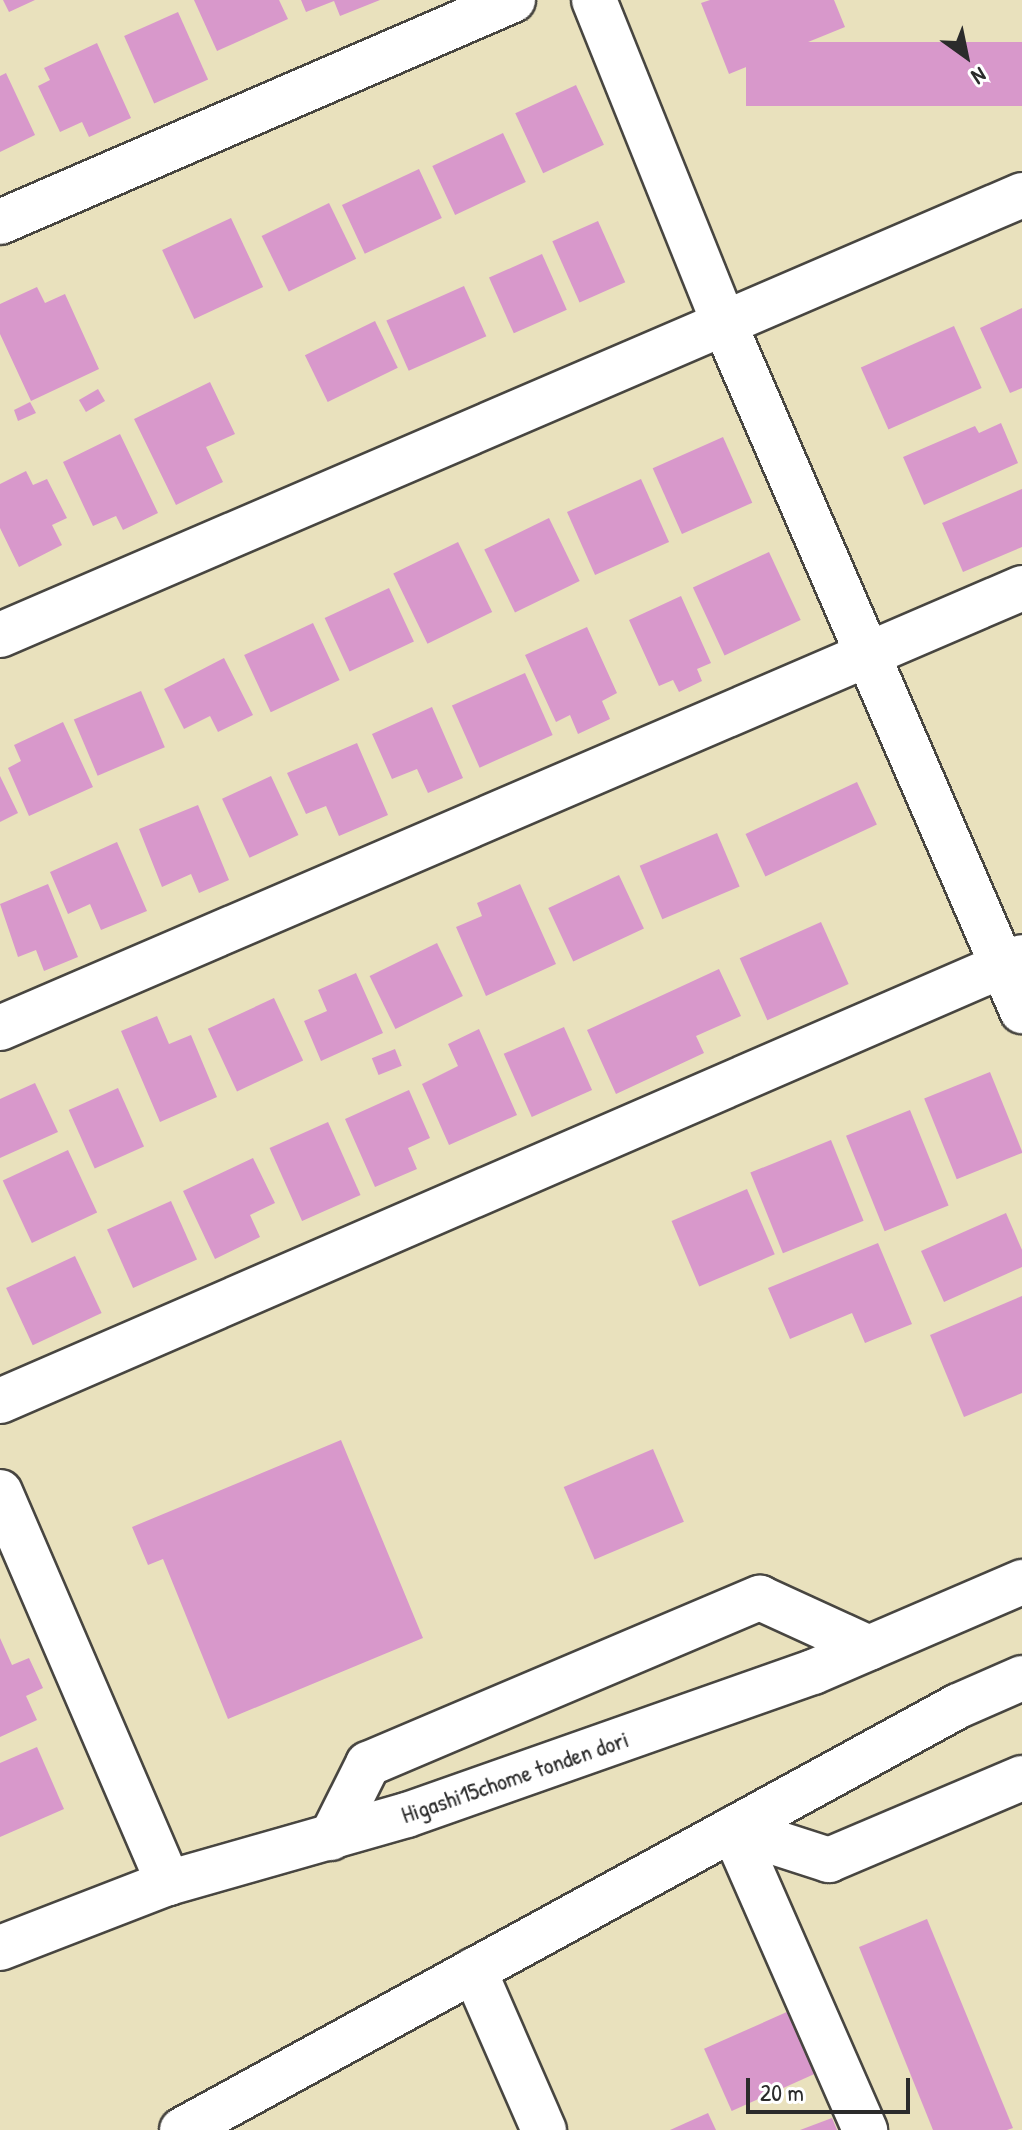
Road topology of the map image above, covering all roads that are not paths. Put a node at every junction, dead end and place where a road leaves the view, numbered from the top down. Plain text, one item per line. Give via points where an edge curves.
1 (513, 0) edge
2 (594, 0) edge
3 (1022, 195) edge
4 (0, 222) edge
5 (724, 323) junction
6 (1022, 588) edge
7 (0, 635) edge
8 (866, 654) junction
9 (1011, 962) edge
10 (1022, 1011) edge
11 (0, 1028) edge
12 (0, 1401) edge
13 (0, 1492) edge
14 (1022, 1582) edge
15 (869, 1648) junction
16 (1022, 1678) edge
17 (1022, 1778) edge
18 (733, 1829) junction
19 (331, 1838) junction
20 (168, 1883) junction
21 (0, 1948) edge
22 (474, 1970) junction
23 (182, 2130) edge
24 (544, 2130) edge
25 (865, 2130) edge

1 - 4 street
2 - 5 street
3 - 5 street
5 - 7 street
5 - 8 street
6 - 8 street
8 - 9 street
8 - 11 street
9 - 10 street
9 - 12 street
13 - 20 street
14 - 15 street, Higashi15chome tonden dori
15 - 19 street, Higashi15chome tonden dori
15 - 19 street via 760,1598 368,1764
16 - 18 street via 958,1706
17 - 18 street via 829,1860
18 - 22 street
18 - 25 street
19 - 20 street, Higashi15chome tonden dori
20 - 21 street, Higashi15chome tonden dori
22 - 23 street
22 - 24 street

